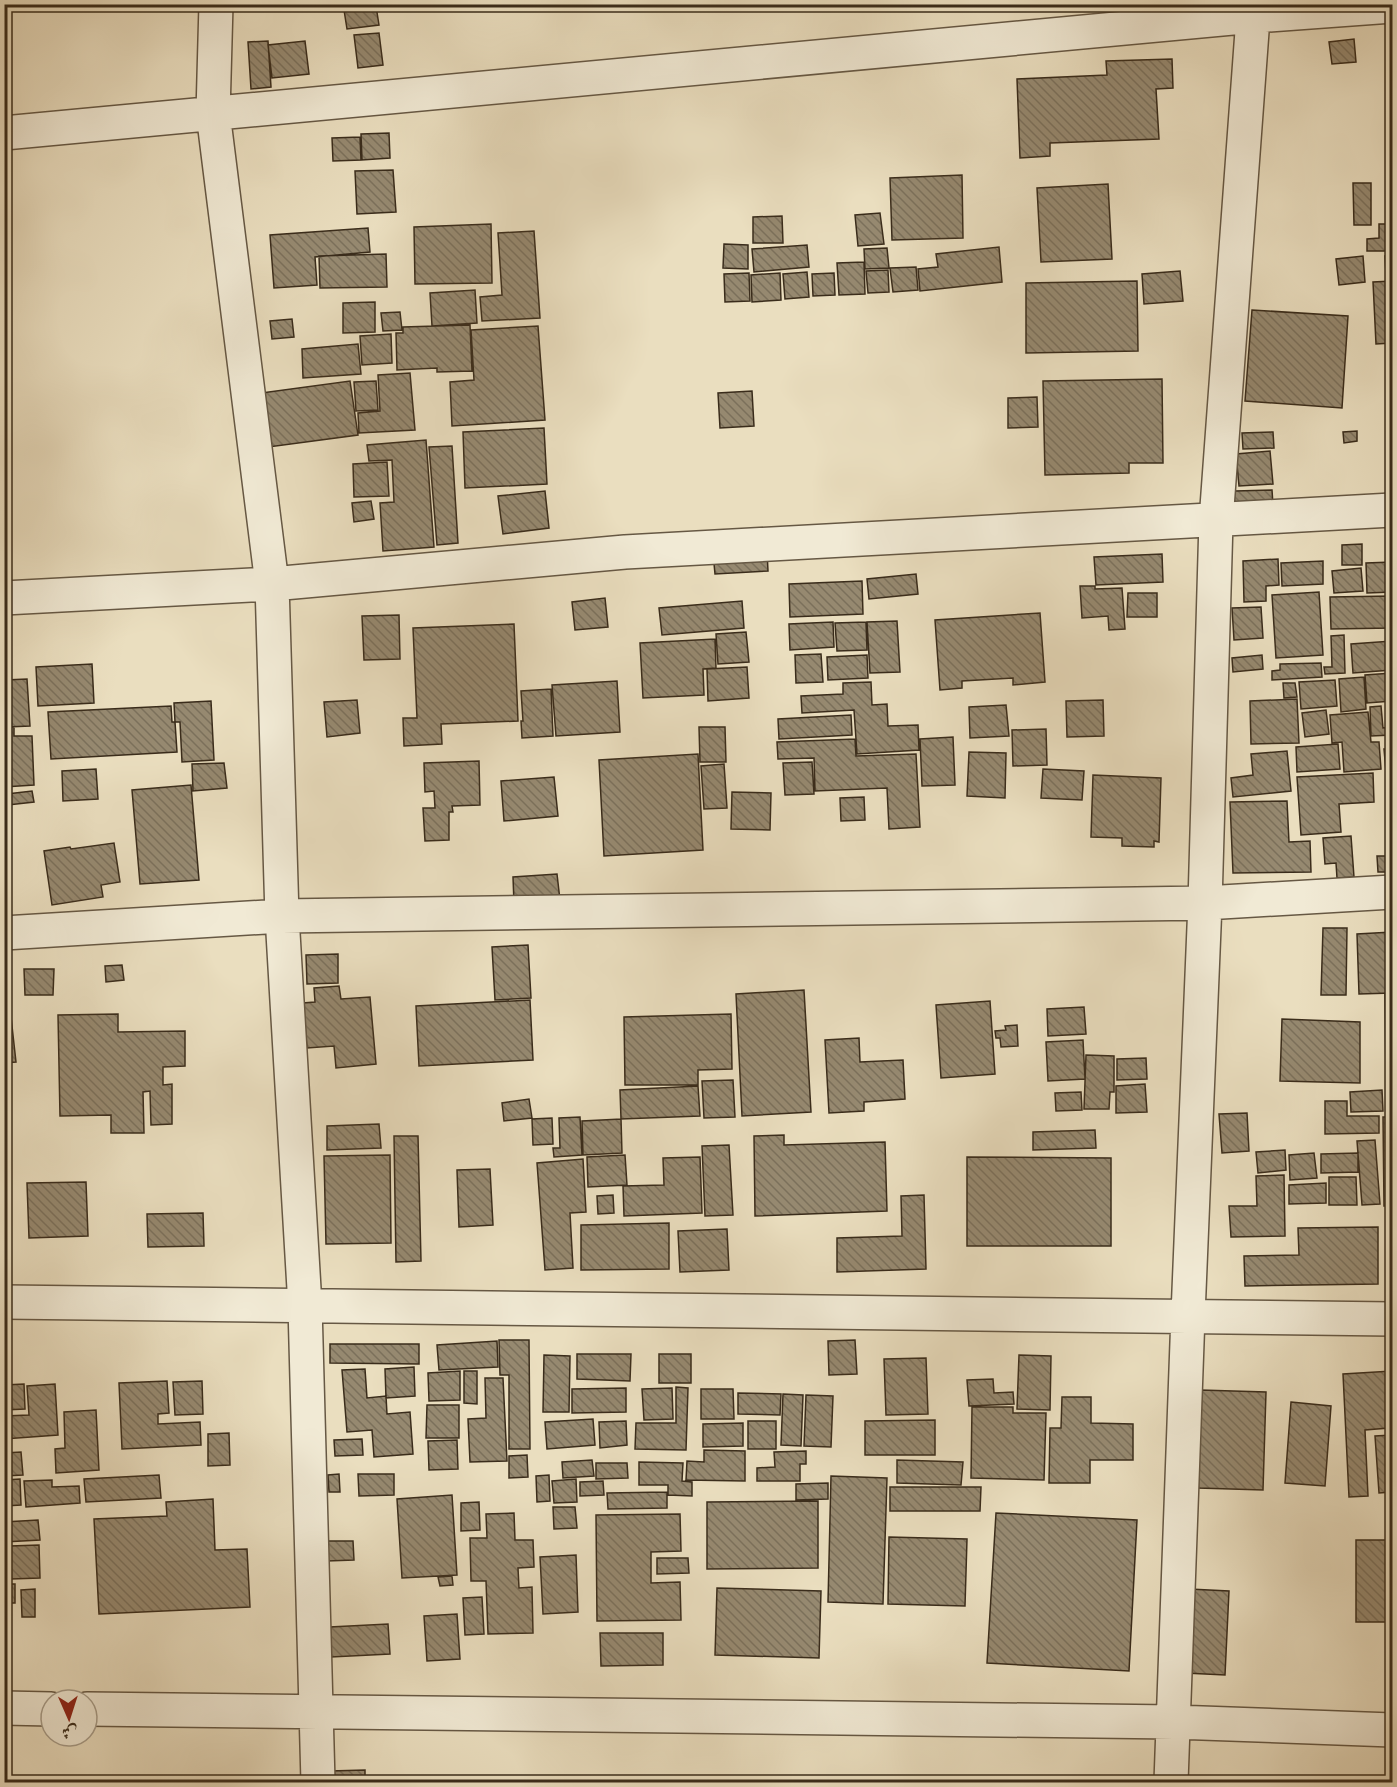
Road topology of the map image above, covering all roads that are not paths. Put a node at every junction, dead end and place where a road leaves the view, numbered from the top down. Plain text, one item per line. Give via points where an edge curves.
1 (216, 4) edge
2 (1392, 6) edge
3 (1254, 10) edge
4 (213, 113) junction
5 (4, 133) edge
6 (1392, 510) edge
7 (1216, 521) junction
8 (272, 584) junction
9 (4, 598) edge
10 (1392, 892) edge
11 (1205, 903) junction
12 (282, 916) junction
13 (4, 933) edge
14 (4, 1302) edge
15 (305, 1306) junction
16 (1188, 1315) junction
17 (1392, 1319) edge
18 (4, 1708) edge
19 (39, 1709) edge
20 (99, 1709) edge
21 (316, 1711) junction
22 (1174, 1722) junction
23 (1392, 1730) edge
24 (318, 1782) edge
25 (1171, 1782) edge

1 - 4 street
2 - 3 street
3 - 4 street
3 - 7 street
4 - 5 street
4 - 8 street
6 - 7 street
7 - 8 street via 625,552
7 - 11 street
8 - 9 street
8 - 12 street
10 - 11 street
11 - 12 street
11 - 16 street
12 - 13 street
12 - 15 street
14 - 15 street
15 - 16 street
15 - 21 street
16 - 17 street
16 - 22 street
18 - 19 street
20 - 21 street
21 - 22 street
21 - 24 street
22 - 23 street
22 - 25 street

